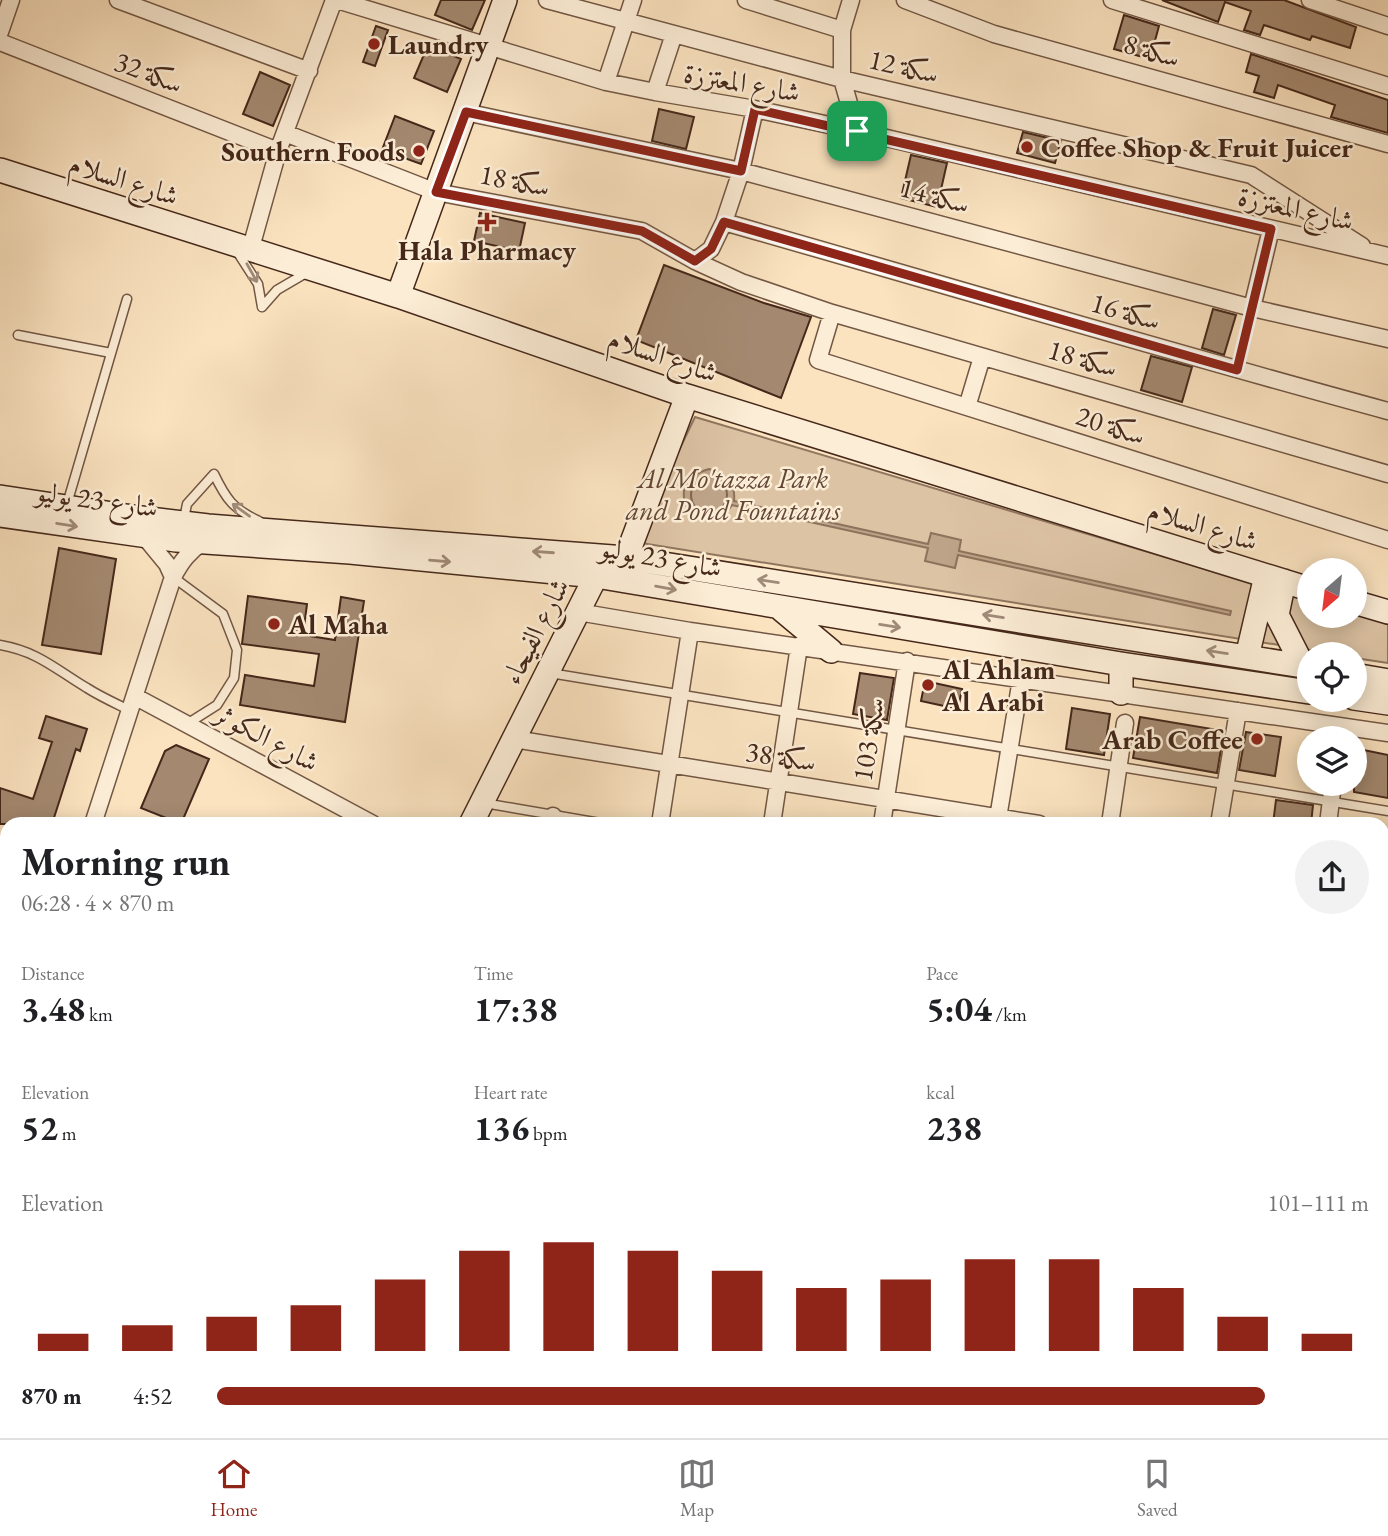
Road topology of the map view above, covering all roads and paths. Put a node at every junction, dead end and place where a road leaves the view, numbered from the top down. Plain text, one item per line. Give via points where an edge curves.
1 (11, 0) edge
2 (118, 0) edge
3 (335, 0) edge
4 (505, 0) edge
5 (547, 0) edge
6 (633, 0) edge
7 (746, 0) edge
8 (851, 0) edge
9 (905, 0) edge
10 (1112, 0) edge
11 (1310, 0) edge
12 (368, 4) edge
13 (626, 21) junction
14 (1388, 26) edge
15 (842, 30) junction
16 (0, 32) edge
17 (674, 34) junction
18 (0, 42) edge
19 (489, 47) junction
20 (309, 71) junction
21 (842, 79) junction
22 (606, 82) junction
23 (1388, 86) edge
24 (655, 92) junction
25 (755, 109) junction
26 (466, 112) junction
27 (857, 131) junction
28 (285, 133) junction
29 (1388, 144) edge
30 (278, 151) junction
31 (0, 170) edge
32 (741, 171) junction
33 (436, 192) junction
34 (724, 222) junction
35 (1271, 229) junction
36 (240, 248) junction
37 (1370, 252) junction
38 (1388, 256) edge
39 (695, 261) junction
40 (313, 270) junction
41 (398, 296) junction
42 (127, 299) dead end
43 (1252, 308) junction
44 (832, 313) junction
45 (18, 335) dead end
46 (1388, 339) edge
47 (111, 353) junction
48 (982, 356) junction
49 (1237, 370) junction
50 (687, 396) junction
51 (967, 407) junction
52 (1388, 411) edge
53 (1388, 474) edge
54 (0, 496) edge
55 (67, 507) junction
56 (0, 515) edge
57 (183, 523) junction
58 (281, 531) junction
59 (144, 536) junction
60 (1388, 540) edge
61 (203, 542) junction
62 (626, 558) junction
63 (596, 576) junction
64 (173, 577) junction
65 (1275, 579) junction
66 (1297, 585) edge
67 (1367, 606) edge
68 (779, 608) junction
69 (578, 612) junction
70 (1388, 612) edge
71 (690, 631) junction
72 (0, 645) edge
73 (799, 646) junction
74 (1297, 650) edge
75 (831, 651) junction
76 (1247, 657) junction
77 (907, 661) junction
78 (1121, 664) junction
79 (1297, 665) edge
80 (547, 673) junction
81 (1367, 677) edge
82 (1021, 679) junction
83 (1388, 681) edge
84 (1297, 690) edge
85 (1121, 693) junction
86 (680, 695) junction
87 (1367, 700) edge
88 (1388, 703) edge
89 (133, 704) junction
90 (1238, 712) junction
91 (789, 713) junction
92 (1125, 723) dead end
93 (187, 724) junction
94 (1306, 726) edge
95 (896, 730) junction
96 (1367, 733) edge
97 (1388, 733) edge
98 (514, 739) junction
99 (1010, 749) junction
100 (669, 764) junction
101 (1119, 767) junction
102 (778, 782) junction
103 (1226, 785) junction
104 (1332, 796) edge
105 (886, 799) junction
106 (1331, 802) junction
107 (482, 803) junction
108 (1388, 811) edge
109 (95, 817) edge
110 (360, 817) edge
111 (475, 817) edge
112 (540, 817) edge
113 (661, 817) edge
114 (773, 817) edge
115 (882, 817) edge
116 (977, 817) edge
117 (998, 817) edge
118 (1111, 817) edge
119 (1221, 817) edge
120 (1329, 817) edge

1 - 16 street
2 - 20 street
3 - 12 street, شارع المعتززة
3 - 20 street
4 - 19 main road
5 - 13 street, سكة 12
6 - 13 street
7 - 15 street
8 - 15 street
9 - 29 street, سكة 8 via 994,34
10 - 23 street
11 - 14 street
12 - 19 street, شارع المعتززة
13 - 17 street, سكة 12
13 - 22 street
15 - 21 street
17 - 21 street, سكة 12
17 - 24 street
18 - 30 street, سكة 32
19 - 22 street, شارع المعتززة
19 - 26 main road
20 - 28 street
21 - 27 street
21 - 37 street, سكة 12 via 1251,175
22 - 24 street, شارع المعتززة
24 - 25 street, شارع المعتززة
25 - 27 street, شارع المعتززة
25 - 32 street
26 - 32 street, سكة 14
26 - 33 main road
27 - 35 street, شارع المعتززة
28 - 30 street
28 - 33 street, سكة 18
30 - 36 street
31 - 36 main road, شارع السلام
32 - 34 street
32 - 43 street, سكة 14
33 - 39 street, سكة 18 via 642,231
33 - 41 main road
34 - 39 street via 711,249
34 - 49 street, سكة 16
35 - 37 street, شارع المعتززة
35 - 43 street
36 - 40 main road, شارع السلام
36 -> 40 lane via 258,284 262,307 276,290
37 - 38 street, شارع المعتززة
39 - 44 street, سكة 18
40 - 41 main road, شارع السلام
41 - 50 main road, شارع السلام
42 - 47 lane
43 - 46 street, سكة 14
43 - 49 lane
44 - 48 street, سكة 18
44 - 51 street, سكة 20 via 818,360
45 - 47 lane
47 - 55 lane
48 - 51 street
48 - 53 street, سكة 18
49 - 52 street, سكة 16
50 - 62 main road
50 - 65 main road, شارع السلام
51 - 60 street, سكة 20
54 - 55 main road, شارع 23 يوليو
55 - 57 main road, شارع 23 يوليو
56 -> 59 main road, شارع 23 يوليو
57 - 58 main road, شارع 23 يوليو
58 -> 57 lane via 241,513 225,498 214,474 187,504
62 -> 58 main road, شارع 23 يوليو
59 - 61 main road, شارع 23 يوليو
59 - 64 street
61 -> 63 main road, شارع 23 يوليو
61 - 64 street via 180,562
62 - 63 main road, شارع الفيحاء
76 -> 62 main road, شارع 23 يوليو
63 -> 68 main road, شارع 23 يوليو
63 - 69 main road, شارع الفيحاء
64 - 89 street
64 - 93 lane via 223,614 237,650 234,678 217,705
65 - 66 main road, شارع السلام
65 - 74 main road via 1277,615
65 - 76 main road
67 - 70 main road
68 - 75 main road
68 -> 78 main road, شارع 23 يوليو
69 - 71 street
69 - 80 main road, شارع الفيحاء
71 - 73 street
71 - 86 street
72 - 89 lane via 43,658 88,688
73 - 75 street
73 - 91 street
75 - 77 street
76 - 79 main road, شارع 23 يوليو
77 - 82 street
77 - 95 street, سكة 103
78 - 84 main road, شارع 23 يوليو
78 - 85 main road
80 - 86 lane
80 - 98 main road, شارع الفيحاء
81 - 83 main road
82 - 85 street
82 - 99 street
85 - 90 street
86 - 91 lane
86 - 100 street
87 - 88 main road
89 - 93 street, شارع الكوثر
89 - 109 street
90 - 94 street
90 - 103 street
91 - 95 lane
91 - 102 street
92 - 101 street
93 - 110 street, شارع الكوثر
95 - 99 lane
95 - 105 street, سكة 103
96 - 97 street
98 - 100 street, سكة 38
98 - 107 main road, شارع الفيحاء
99 - 101 lane
99 - 117 street
100 - 102 street, سكة 38
100 - 113 street
101 - 103 lane
101 - 118 street
102 - 105 street, سكة 38
102 - 114 street
103 - 106 lane
103 - 119 street
104 - 106 street
105 - 115 street, سكة 103
105 - 116 street, سكة 38
106 - 108 lane
106 - 120 street
107 - 111 main road, شارع الفيحاء
107 - 112 lane

